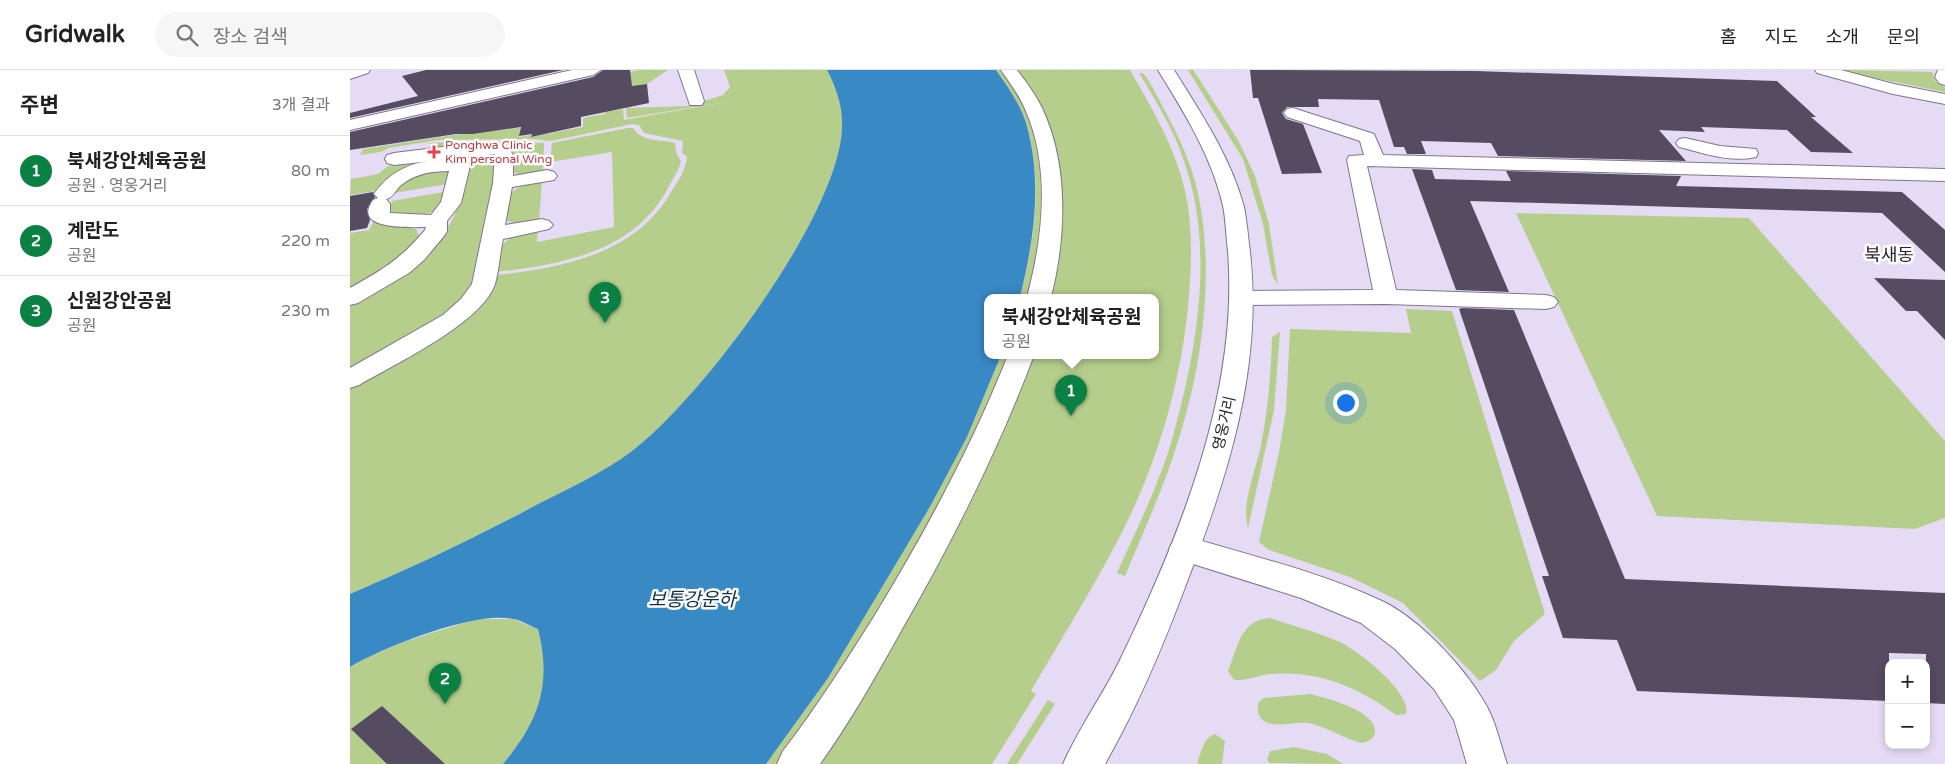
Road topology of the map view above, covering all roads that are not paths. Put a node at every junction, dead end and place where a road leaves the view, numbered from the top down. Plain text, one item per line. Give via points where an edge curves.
1 (362, 70) edge
2 (593, 70) edge
3 (686, 70) edge
4 (1010, 70) edge
5 (1166, 70) edge
6 (1823, 70) edge
7 (1945, 70) edge
8 (350, 74) edge
9 (1945, 80) edge
10 (1916, 94) junction
11 (1945, 98) edge
12 (696, 101) dead end
13 (1293, 113) dead end
14 (1945, 114) edge
15 (350, 125) edge
16 (1685, 143) dead end
17 (394, 159) dead end
18 (1375, 161) junction
19 (1920, 174) junction
20 (1945, 175) edge
21 (546, 176) dead end
22 (503, 183) junction
23 (437, 221) junction
24 (542, 225) dead end
25 (493, 234) junction
26 (1039, 294) edge
27 (1386, 297) junction
28 (350, 298) edge
29 (1242, 298) junction
30 (1546, 302) dead end
31 (1020, 359) edge
32 (350, 379) edge
33 (1185, 549) junction
34 (797, 764) edge
35 (1083, 764) edge
36 (1487, 764) edge

1 - 8 street
2 - 15 street
3 - 12 street
4 - 26 street via 1037,115 1050,166 1052,218
5 - 29 street, 영웅거리 via 1209,144 1230,196 1242,264
6 - 10 street
7 - 9 street
10 - 11 street
10 - 14 street
13 - 18 street via 1368,138
16 - 19 street via 1720,152 1900,159
17 - 22 street via 484,148 501,149 505,156
18 - 19 street
18 - 27 street via 1356,160
19 - 20 street
21 - 22 street
22 - 25 street
23 - 23 street via 389,220 380,216 382,199 393,182 407,173 450,164 460,166 458,185 451,203
23 - 28 street via 436,231 408,261
24 - 25 street
25 - 32 street via 483,285 469,304 425,338
27 - 29 street
27 - 30 street
29 - 33 street, 영웅거리 via 1232,390 1219,448
31 - 34 street via 984,448 914,581 846,694
33 - 35 street, 영웅거리 via 1108,725
33 - 36 street via 1310,586 1373,613 1407,638 1447,678 1471,713

